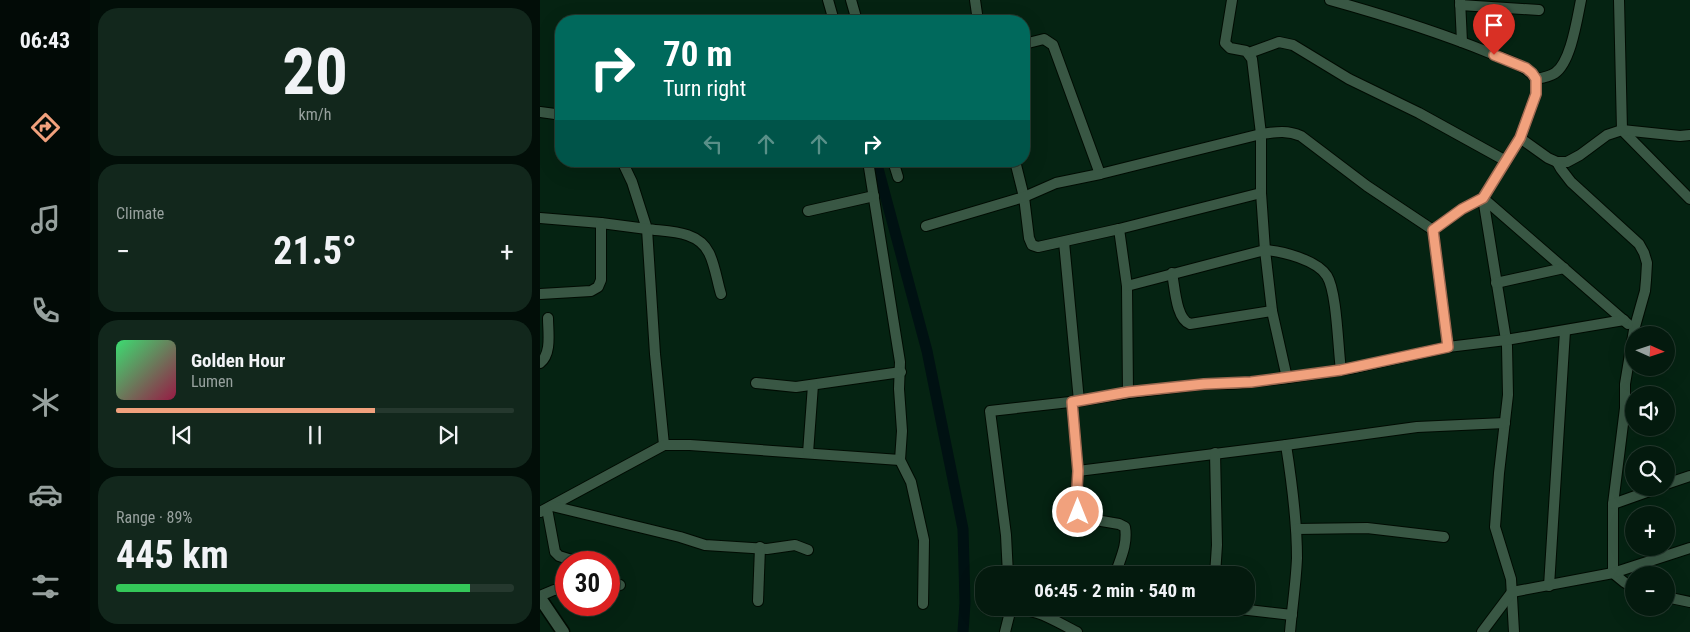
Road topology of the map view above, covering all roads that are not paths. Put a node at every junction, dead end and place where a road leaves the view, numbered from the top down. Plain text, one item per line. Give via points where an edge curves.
1 (828, 0) edge
2 (851, 0) edge
3 (975, 0) edge
4 (1232, 0) edge
5 (1330, 0) edge
6 (1581, 0) edge
7 (1619, 0) edge
8 (1460, 3) edge
9 (1540, 10) dead end
10 (832, 15) edge
11 (855, 15) edge
12 (977, 15) edge
13 (1030, 42) edge
14 (1462, 42) junction
15 (1249, 53) junction
16 (1536, 79) junction
17 (540, 112) edge
18 (555, 114) edge
19 (1622, 130) junction
20 (1261, 134) junction
21 (1690, 135) edge
22 (1520, 138) junction
23 (1506, 161) junction
24 (1557, 162) junction
25 (625, 167) edge
26 (869, 167) edge
27 (895, 167) edge
28 (1016, 167) edge
29 (1100, 174) junction
30 (898, 177) dead end
31 (1261, 193) junction
32 (874, 196) junction
33 (1024, 197) junction
34 (1483, 198) junction
35 (1690, 199) edge
36 (808, 211) dead end
37 (540, 218) edge
38 (601, 223) junction
39 (926, 226) dead end
40 (647, 229) junction
41 (1119, 229) junction
42 (1433, 230) junction
43 (1064, 242) junction
44 (1265, 250) junction
45 (1564, 268) junction
46 (1172, 274) junction
47 (1496, 283) junction
48 (1127, 286) junction
49 (540, 294) edge
50 (721, 294) dead end
51 (1272, 311) junction
52 (548, 318) dead end
53 (1624, 320) junction
54 (1630, 326) edge
55 (1635, 326) edge
56 (1565, 331) junction
57 (1506, 340) junction
58 (1448, 347) junction
59 (540, 363) edge
60 (1341, 370) junction
61 (901, 372) junction
62 (1626, 376) edge
63 (1287, 378) junction
64 (756, 382) dead end
65 (813, 385) junction
66 (1128, 392) junction
67 (1076, 402) junction
68 (1505, 423) junction
69 (664, 445) junction
70 (1286, 446) junction
71 (808, 453) junction
72 (1215, 453) junction
73 (900, 460) junction
74 (1078, 471) junction
75 (1690, 476) edge
76 (1675, 481) edge
77 (1636, 496) edge
78 (1613, 504) junction
79 (546, 509) edge
80 (1296, 529) junction
81 (1444, 537) dead end
82 (760, 547) junction
83 (1690, 548) edge
84 (808, 550) dead end
85 (555, 553) edge
86 (1008, 566) edge
87 (1118, 566) edge
88 (1215, 566) edge
89 (1613, 573) junction
90 (1625, 583) edge
91 (1549, 586) junction
92 (555, 590) edge
93 (1512, 592) junction
94 (540, 597) edge
95 (1675, 599) edge
96 (758, 601) dead end
97 (1690, 602) edge
98 (923, 604) dead end
99 (1255, 611) edge
100 (1292, 615) junction
101 (1009, 616) edge
102 (1041, 616) edge
103 (563, 632) edge
104 (1005, 632) edge
105 (1077, 632) edge
106 (1290, 632) edge
107 (1482, 632) edge
108 (1514, 632) edge

1 - 10 street
2 - 11 street
3 - 12 street
4 - 15 street via 1225,43 1230,48
5 - 14 street
6 - 16 street via 1564,62 1556,73
7 - 19 street
8 - 9 street
8 - 14 street
13 - 29 street via 1044,39 1052,45
14 - 16 street via 1526,68
15 - 20 street
15 - 23 street via 1279,42 1293,45 1349,79
16 - 22 street via 1536,94
17 - 18 street
19 - 21 street
19 - 24 street via 1607,135 1566,162
19 - 35 street
20 - 29 street
20 - 31 street
20 - 42 street via 1279,131 1301,136
22 - 23 street
22 - 24 street
23 - 34 street
24 - 55 street via 1571,182 1644,252 1647,263 1645,291
25 - 40 street
26 - 32 street
27 - 30 street
28 - 33 street
29 - 33 street via 1056,183
31 - 41 street
31 - 44 street
32 - 36 street
32 - 61 street
33 - 39 street
33 - 43 street via 1032,245
34 - 42 street
34 - 45 street
34 - 47 street
37 - 38 street
38 - 40 street
38 - 49 street via 601,280 598,287 591,291
40 - 50 street via 685,234 701,242 709,252
40 - 69 street
41 - 43 street
41 - 48 street
42 - 58 street
43 - 67 street
44 - 46 street
44 - 51 street
44 - 60 street via 1300,258 1326,274 1332,289
45 - 47 street
45 - 53 street
46 - 48 street
46 - 51 street via 1181,316 1190,324
47 - 57 street
48 - 66 street
51 - 63 street
52 - 59 street via 548,353
53 - 54 street
53 - 56 street
56 - 57 street
56 - 91 street
57 - 58 street
57 - 68 street via 1508,395
58 - 60 street
60 - 63 street
61 - 65 street
61 - 73 street
62 - 78 street
63 - 66 street
64 - 65 street via 796,387
65 - 71 street
66 - 67 street
67 - 74 street
67 - 86 street via 990,411
68 - 70 street via 1417,426
68 - 93 street via 1496,527
69 - 71 street
69 - 79 street
70 - 72 street
70 - 80 street
71 - 73 street
72 - 74 street
72 - 88 street
73 - 98 street via 911,482 924,540
74 - 87 street via 1076,505 1080,517 1125,528 1126,545
75 - 76 street
77 - 78 street
78 - 89 street
79 - 82 street via 705,545
79 - 85 street
80 - 81 street via 1366,528
80 - 100 street
82 - 84 street via 796,545
82 - 96 street
83 - 89 street
89 - 90 street
89 - 91 street
91 - 93 street
92 - 94 street
93 - 107 street
93 - 108 street
94 - 103 street
95 - 97 street
99 - 100 street
100 - 106 street
101 - 104 street
102 - 105 street

